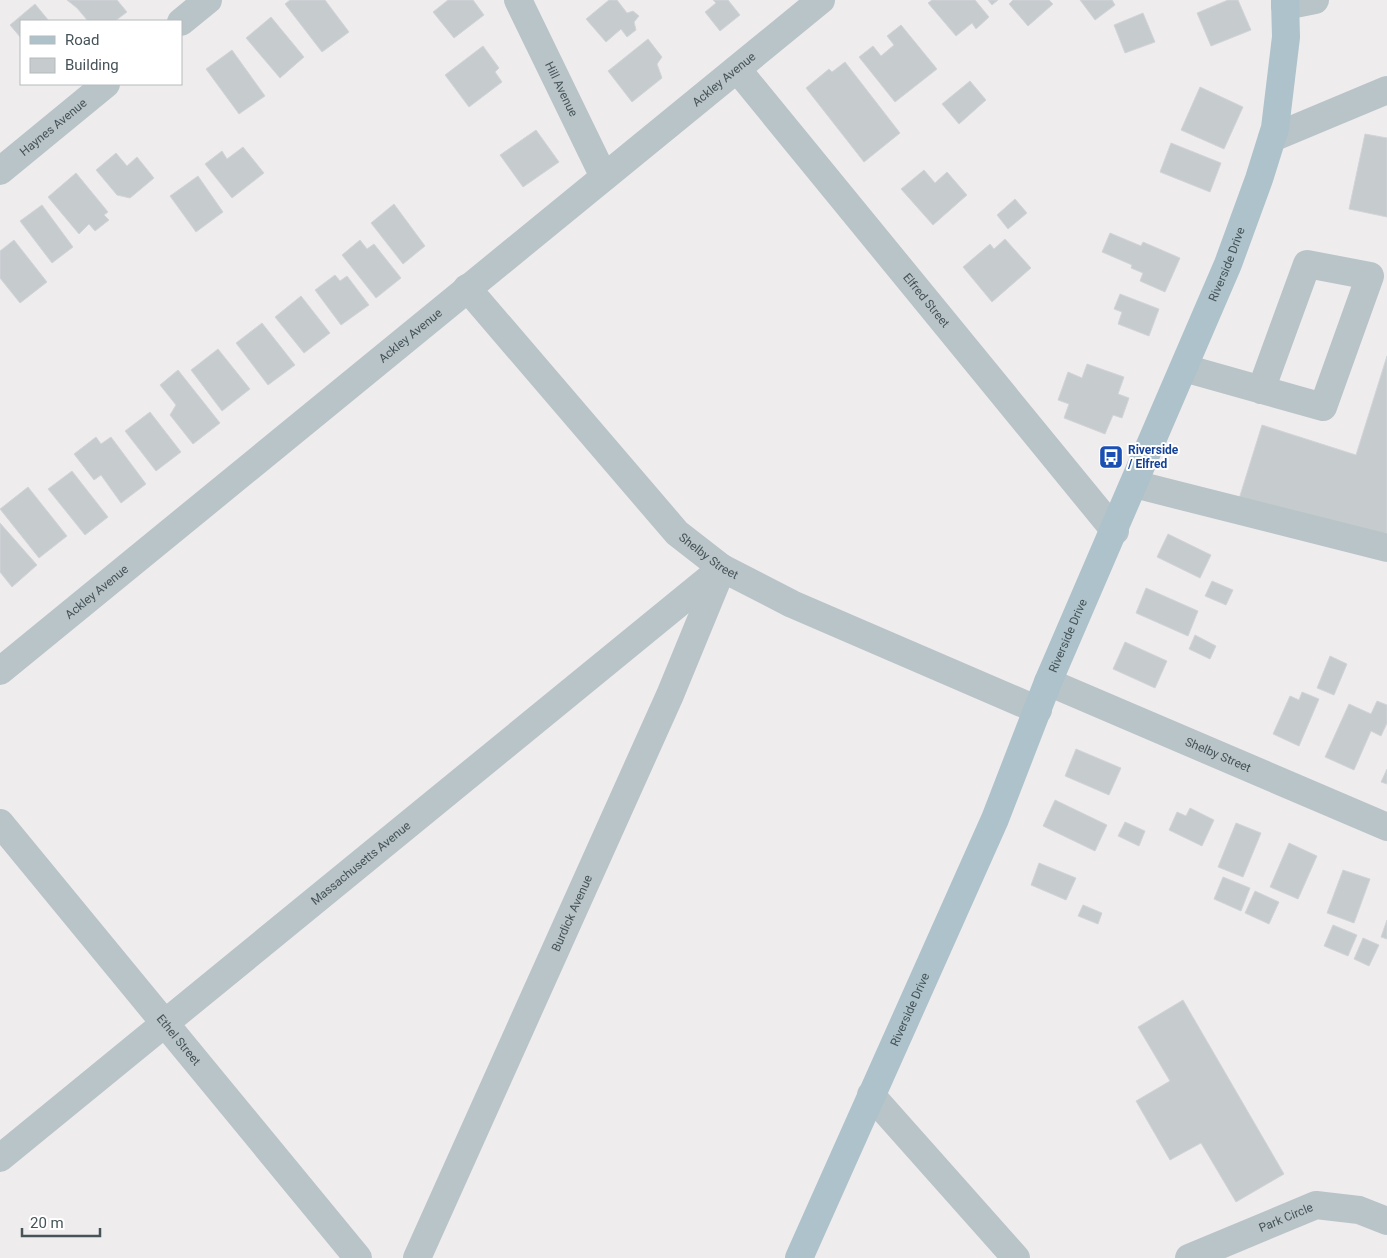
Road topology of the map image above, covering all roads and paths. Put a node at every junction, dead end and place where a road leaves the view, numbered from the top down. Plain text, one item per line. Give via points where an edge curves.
1 (208, 0) edge
2 (518, 0) edge
3 (821, 0) edge
4 (1315, 0) edge
5 (1285, 3) edge
6 (182, 21) edge
7 (737, 69) junction
8 (105, 85) edge
9 (1387, 90) edge
10 (1272, 138) junction
11 (0, 170) edge
12 (604, 178) junction
13 (1378, 279) edge
14 (467, 288) junction
15 (1184, 368) junction
16 (1261, 390) junction
17 (1134, 484) junction
18 (1115, 531) junction
19 (1387, 548) edge
20 (722, 568) junction
21 (0, 671) edge
22 (1048, 682) junction
23 (1038, 710) junction
24 (0, 823) edge
25 (1387, 827) edge
26 (165, 1024) junction
27 (871, 1095) junction
28 (0, 1158) edge
29 (1387, 1221) edge
30 (358, 1258) edge
31 (417, 1258) edge
32 (799, 1258) edge
33 (1016, 1258) edge
34 (1188, 1258) edge

1 - 6 street
2 - 12 street, Hill Avenue
3 - 7 street, Ackley Avenue
4 - 5 street
5 - 10 main road, Riverside Drive via 1286,37
7 - 12 street, Ackley Avenue
7 - 18 street, Elfred Street
8 - 11 street, Haynes Avenue
9 - 10 street
10 - 15 main road, Riverside Drive via 1228,264
12 - 14 street, Ackley Avenue
13 - 16 street via 1323,407
13 - 16 street via 1307,264
14 - 20 street, Shelby Street via 677,533
14 - 21 street, Ackley Avenue
15 - 16 street
15 - 17 main road, Riverside Drive
17 - 18 main road, Riverside Drive
17 - 19 street
18 - 22 main road, Riverside Drive
20 - 23 street, Shelby Street via 792,604
20 - 26 street, Massachusetts Avenue
20 - 31 street, Burdick Avenue via 670,696
22 - 23 main road, Riverside Drive
22 - 25 street, Shelby Street
23 - 27 main road, Riverside Drive via 995,819
24 - 26 street, Ethel Street
26 - 28 street, Massachusetts Avenue
26 - 30 street, Ethel Street
27 - 32 main road, Riverside Drive
27 - 33 street
29 - 34 street, Park Circle via 1359,1210 1316,1205

